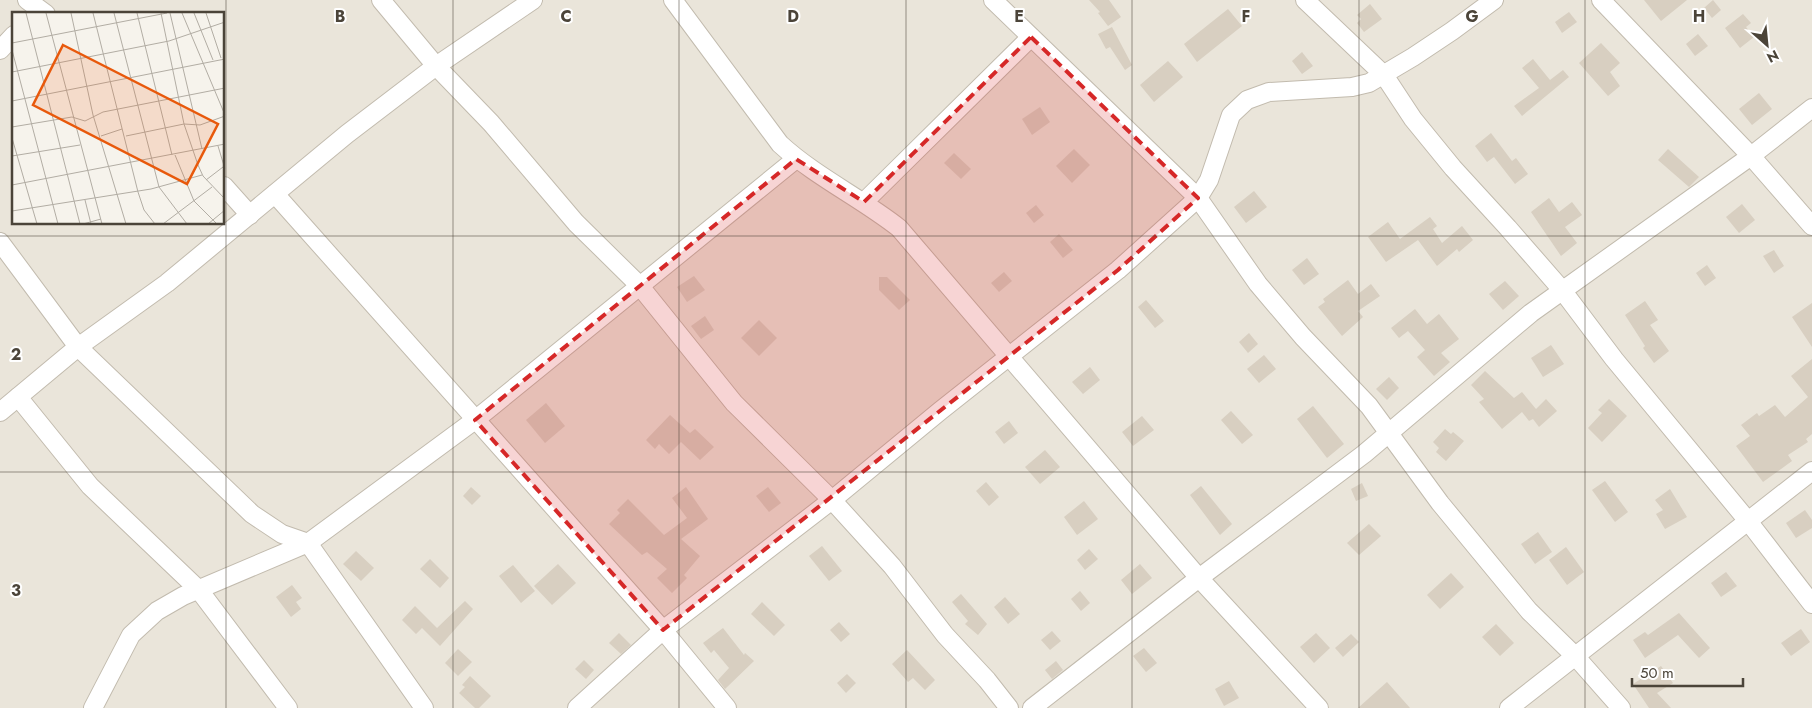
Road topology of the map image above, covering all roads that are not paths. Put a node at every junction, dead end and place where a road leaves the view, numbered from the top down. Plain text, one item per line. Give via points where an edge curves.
1 (381, 0) edge
2 (533, 0) edge
3 (673, 0) edge
4 (992, 0) edge
5 (1305, 0) edge
6 (1494, 0) edge
7 (1601, 0) edge
8 (12, 37) edge
9 (1031, 37) junction
10 (0, 50) edge
11 (436, 66) junction
12 (1384, 75) junction
13 (1812, 108) edge
14 (1751, 156) junction
15 (796, 159) junction
16 (225, 187) edge
17 (274, 194) junction
18 (1198, 198) junction
19 (864, 202) junction
20 (250, 215) junction
21 (1812, 226) edge
22 (0, 242) edge
23 (639, 286) junction
24 (1562, 290) junction
25 (78, 347) junction
26 (1008, 357) junction
27 (18, 397) junction
28 (0, 412) edge
29 (475, 420) junction
30 (1389, 431) junction
31 (1812, 471) edge
32 (832, 500) junction
33 (1748, 521) junction
34 (308, 543) junction
35 (1198, 578) junction
36 (199, 590) junction
37 (1812, 604) edge
38 (663, 630) junction
39 (1576, 657) junction
40 (93, 708) edge
41 (288, 708) edge
42 (424, 708) edge
43 (577, 708) edge
44 (728, 708) edge
45 (1009, 708) edge
46 (1032, 708) edge
47 (1319, 708) edge
48 (1509, 708) edge
49 (1621, 708) edge

1 - 11 street
2 - 11 street
3 - 15 street via 780,144
4 - 9 street
5 - 12 street
6 - 12 street
7 - 14 street
8 - 10 street
9 - 18 street
9 - 19 street
11 - 17 street
11 - 23 street via 491,123 576,223
12 - 18 street via 1352,87 1269,92 1247,100 1231,115 1208,180
12 - 24 street via 1413,119 1453,168
13 - 14 street
14 - 21 street
14 - 24 street
15 - 19 street
15 - 23 street
16 - 20 street
17 - 20 street
17 - 29 street
18 - 26 street via 1118,270
18 - 30 street via 1258,284
19 - 26 street via 899,228
20 - 25 street via 167,283
22 - 25 street
23 - 29 street
23 - 32 street via 734,403
24 - 30 street
24 - 33 street via 1614,359
25 - 27 street
25 - 34 street via 252,514 282,534
26 - 32 street
26 - 35 street
27 - 28 street
27 - 36 street via 90,486
29 - 34 street
29 - 38 street
30 - 35 street via 1364,454
30 - 39 street via 1440,504 1530,611
31 - 33 street
32 - 38 street
32 - 45 street via 892,566
33 - 37 street
33 - 39 street
34 - 36 street
34 - 42 street
35 - 46 street
35 - 47 street
36 - 40 street via 157,611 131,635
36 - 41 street
38 - 43 street
38 - 44 street
39 - 48 street
39 - 49 street

